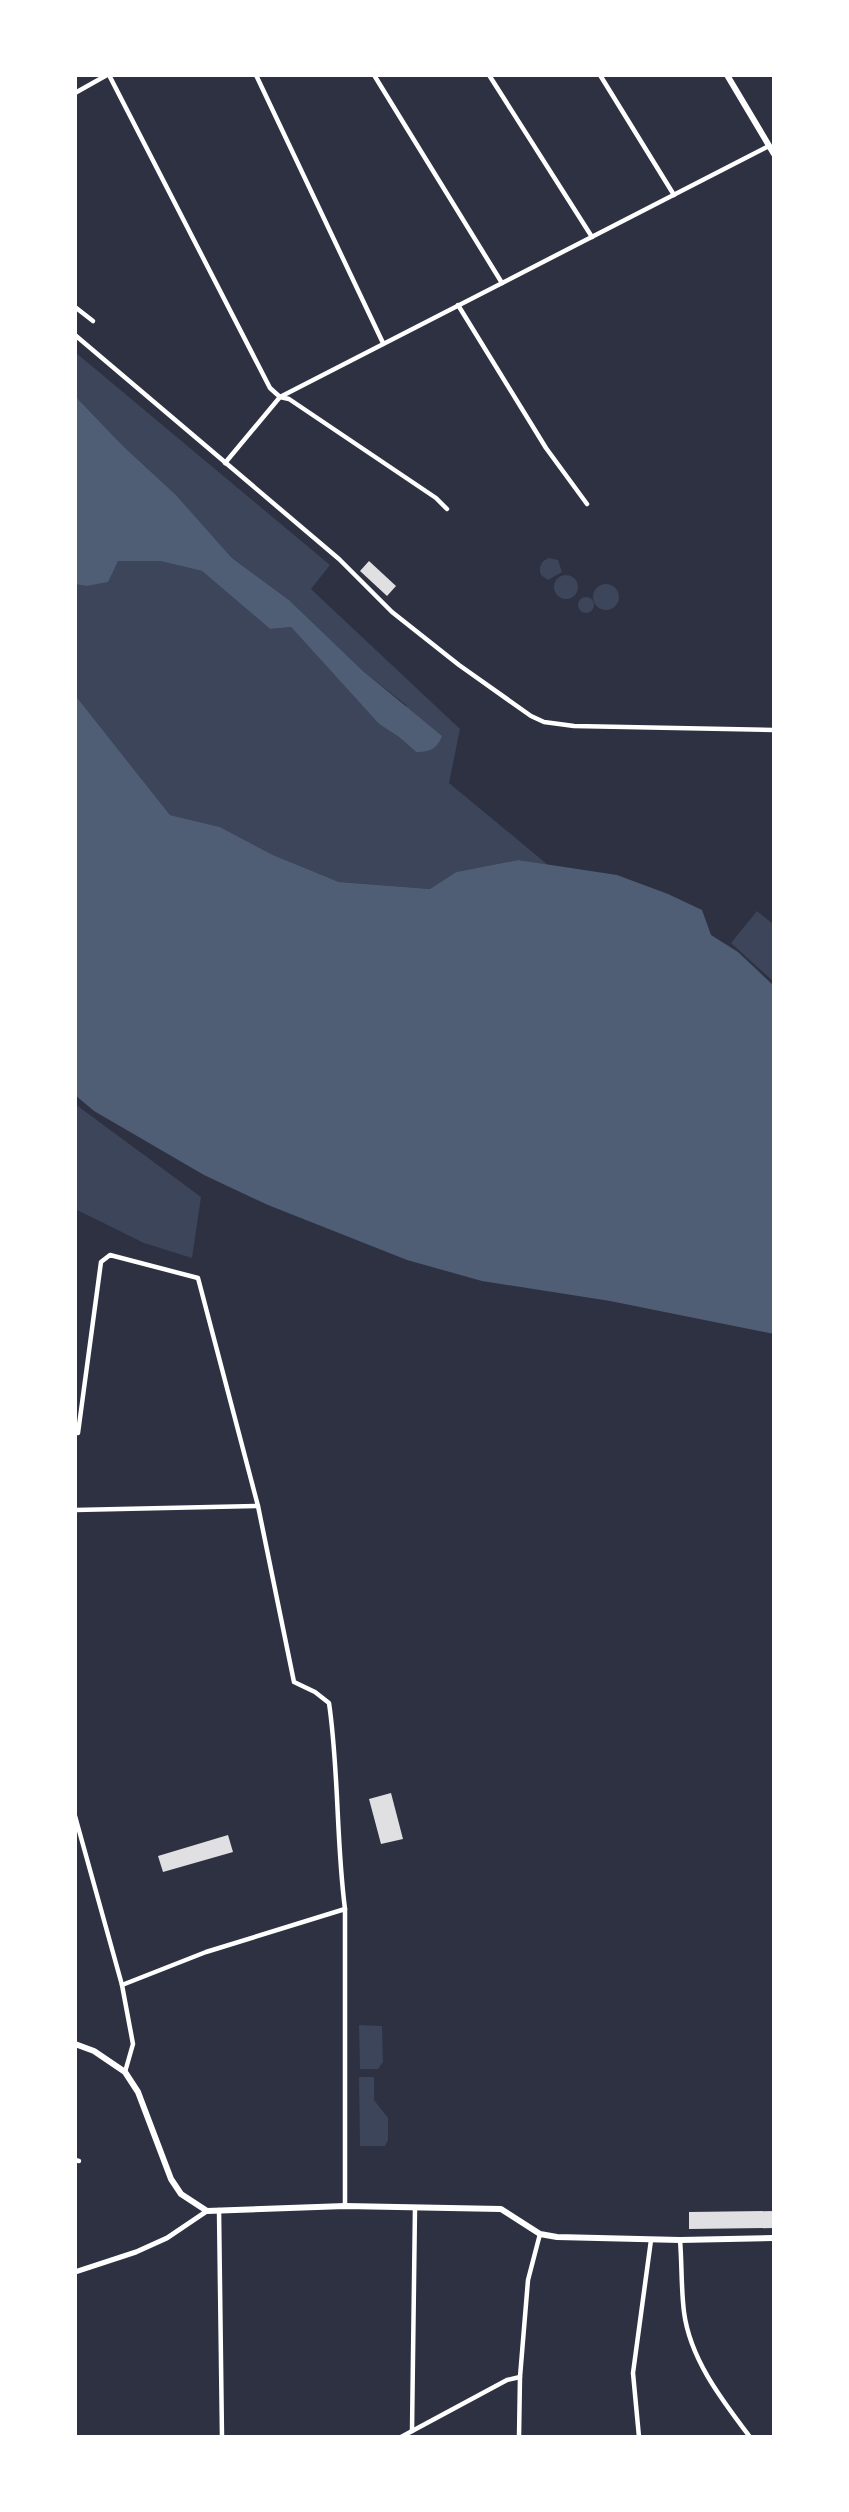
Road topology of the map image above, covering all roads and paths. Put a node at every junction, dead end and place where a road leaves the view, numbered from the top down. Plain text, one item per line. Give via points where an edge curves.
1 (108, 75) edge
2 (256, 75) edge
3 (373, 75) edge
4 (489, 75) edge
5 (600, 75) edge
6 (727, 75) edge
7 (75, 93) edge
8 (769, 146) junction
9 (774, 154) edge
10 (674, 195) junction
11 (592, 237) junction
12 (502, 283) junction
13 (458, 305) junction
14 (75, 307) edge
15 (93, 321) dead end
16 (75, 335) edge
17 (384, 344) junction
18 (280, 397) junction
19 (225, 463) junction
20 (587, 504) dead end
21 (447, 509) dead end
22 (774, 730) edge
23 (78, 1433) dead end
24 (258, 1506) junction
25 (75, 1510) edge
26 (75, 1816) edge
27 (345, 1909) junction
28 (122, 1985) junction
29 (75, 2044) edge
30 (125, 2072) junction
31 (345, 2206) junction
32 (415, 2207) junction
33 (219, 2209) junction
34 (207, 2211) junction
35 (540, 2234) junction
36 (774, 2238) edge
37 (651, 2239) junction
38 (680, 2239) junction
39 (75, 2272) edge
40 (520, 2377) junction
41 (412, 2431) junction
42 (222, 2437) edge
43 (401, 2437) edge
44 (519, 2437) edge
45 (639, 2437) edge
46 (750, 2437) edge

1 - 7 street
1 - 18 street via 270,388
2 - 17 street
3 - 12 street
4 - 11 street
5 - 10 street
6 - 8 main road
8 - 9 main road
8 - 10 street
10 - 11 street
11 - 12 street
12 - 13 street
13 - 17 street
13 - 20 street via 546,448
14 - 15 street
16 - 19 street
17 - 18 street
18 - 19 street
18 - 21 street
19 - 22 street via 339,559 392,612 531,716 574,726
23 - 24 street via 101,1262 110,1255 193,1275 198,1278
24 - 25 street
24 - 27 street via 294,1682 329,1703
26 - 28 street
27 - 28 street via 206,1952
27 - 31 street
28 - 30 street via 133,2044
29 - 30 main road
30 - 34 main road via 138,2092 171,2179 181,2194
31 - 32 main road
31 - 33 main road
32 - 35 main road via 501,2209
32 - 41 street
33 - 34 main road
33 - 42 street
34 - 39 street via 167,2238
35 - 37 main road
35 - 40 street via 528,2280
36 - 38 main road
37 - 38 main road
37 - 45 street via 633,2372
38 - 46 street via 684,2314 697,2356
40 - 41 street
40 - 44 street
41 - 43 street

